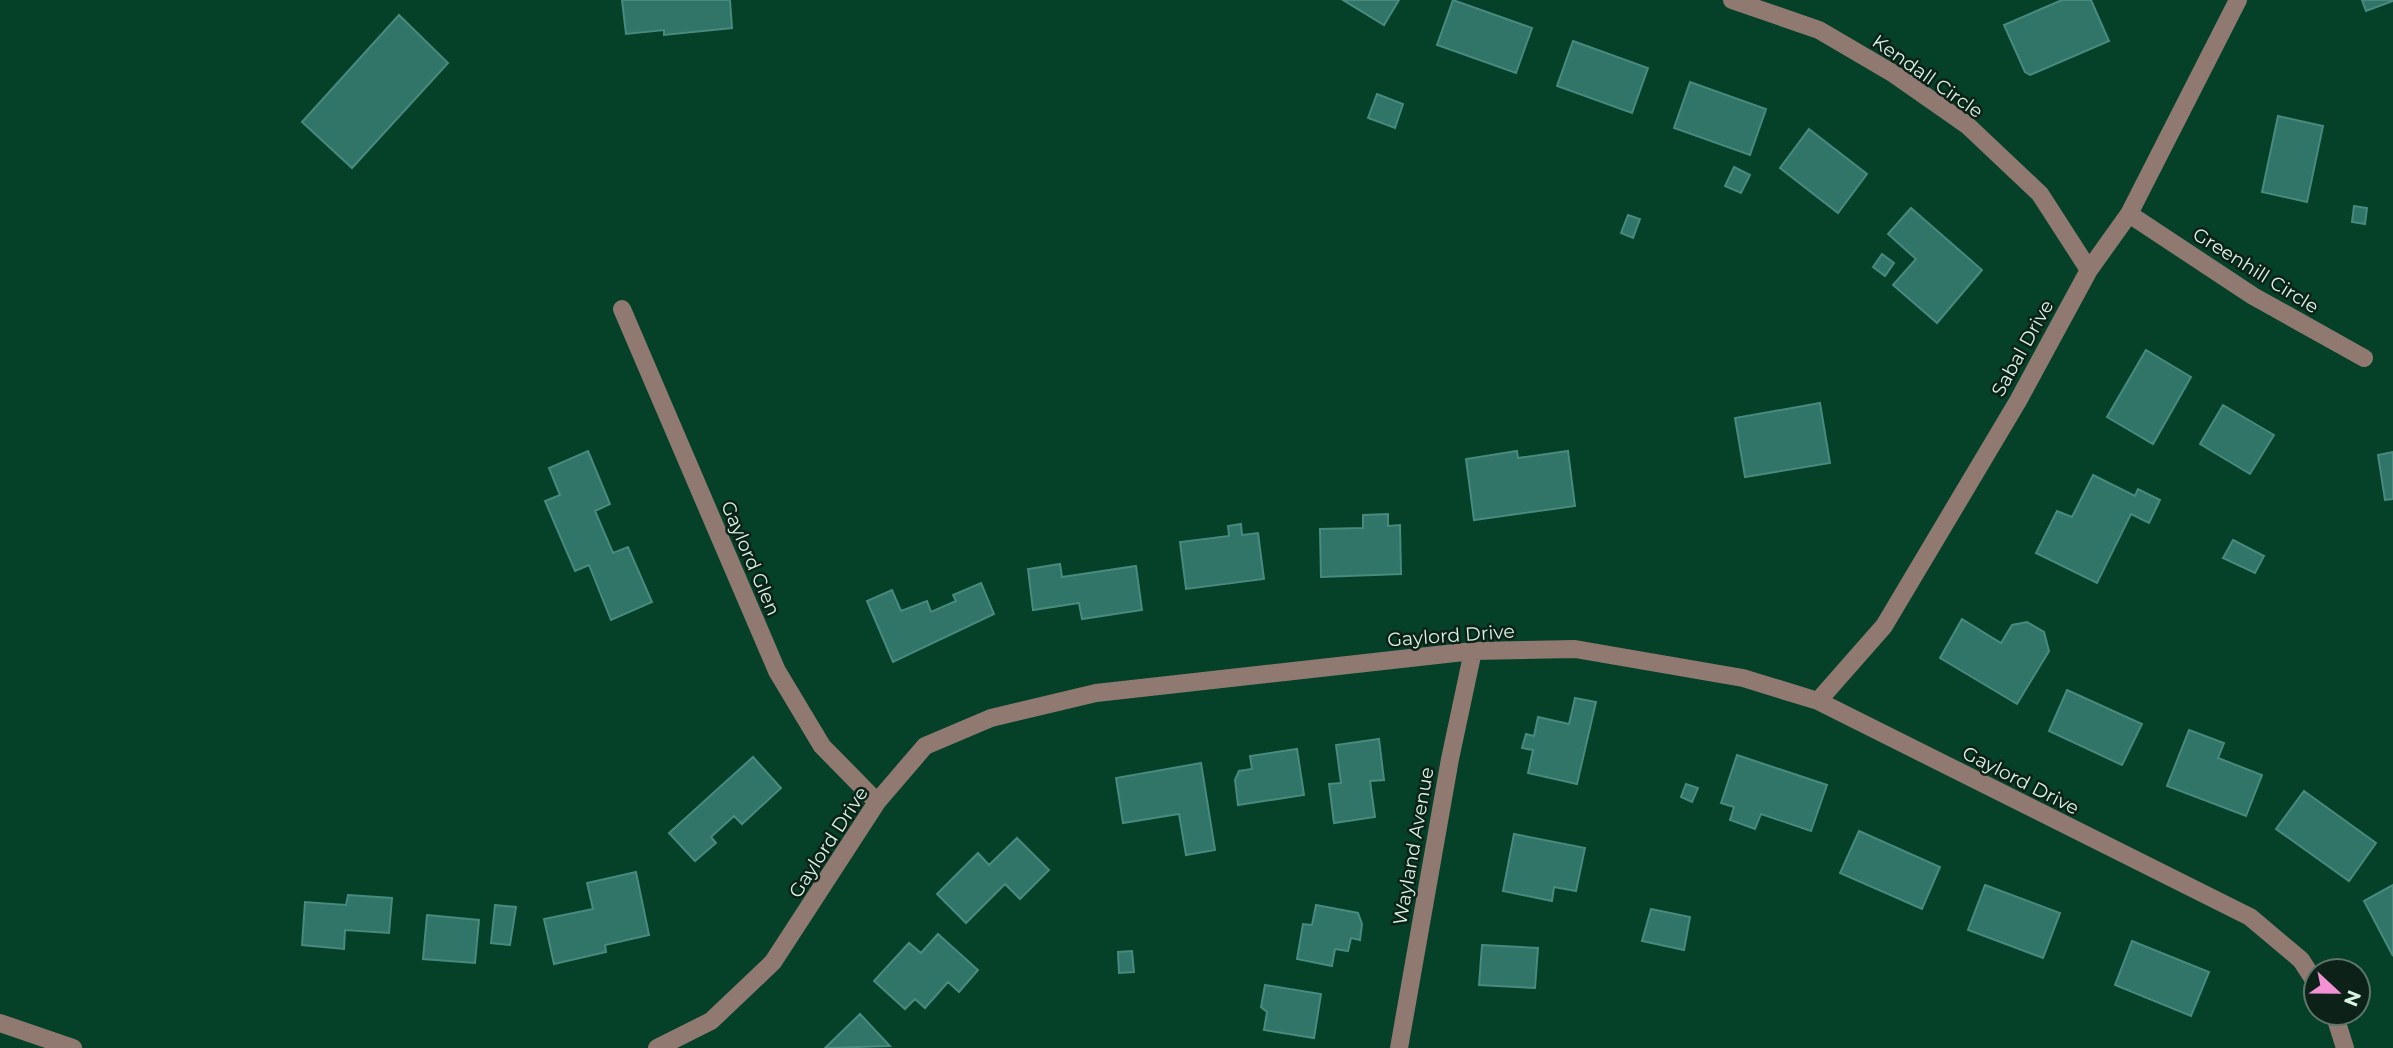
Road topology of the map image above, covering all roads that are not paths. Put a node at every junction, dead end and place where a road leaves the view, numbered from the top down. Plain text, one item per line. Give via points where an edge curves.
1 (1732, 0) edge
2 (2238, 0) edge
3 (2129, 214) junction
4 (2089, 270) junction
5 (622, 309) dead end
6 (2364, 358) dead end
7 (1473, 651) junction
8 (1818, 701) junction
9 (877, 802) junction
10 (2302, 962) edge
11 (0, 1023) edge
12 (2338, 1027) edge
13 (73, 1048) edge
14 (657, 1048) edge
15 (1399, 1048) edge
16 (2345, 1048) edge

1 - 4 street, Kendall Circle via 1819,30 1967,125 2040,194
2 - 3 street, Sabal Drive
3 - 4 street, Sabal Drive
3 - 6 street, Greenhill Circle via 2253,296
4 - 8 street, Sabal Drive via 2018,401 1884,626
5 - 9 street, Gaylord Glen via 777,671 822,746
7 - 8 street, Gaylord Drive via 1575,649 1744,678
7 - 9 street, Gaylord Drive via 1096,692 991,718 925,746
7 - 15 street, Wayland Avenue
8 - 10 street, Gaylord Drive via 2250,917
9 - 14 street, Gaylord Drive via 773,962 711,1021
11 - 13 street
12 - 16 street

